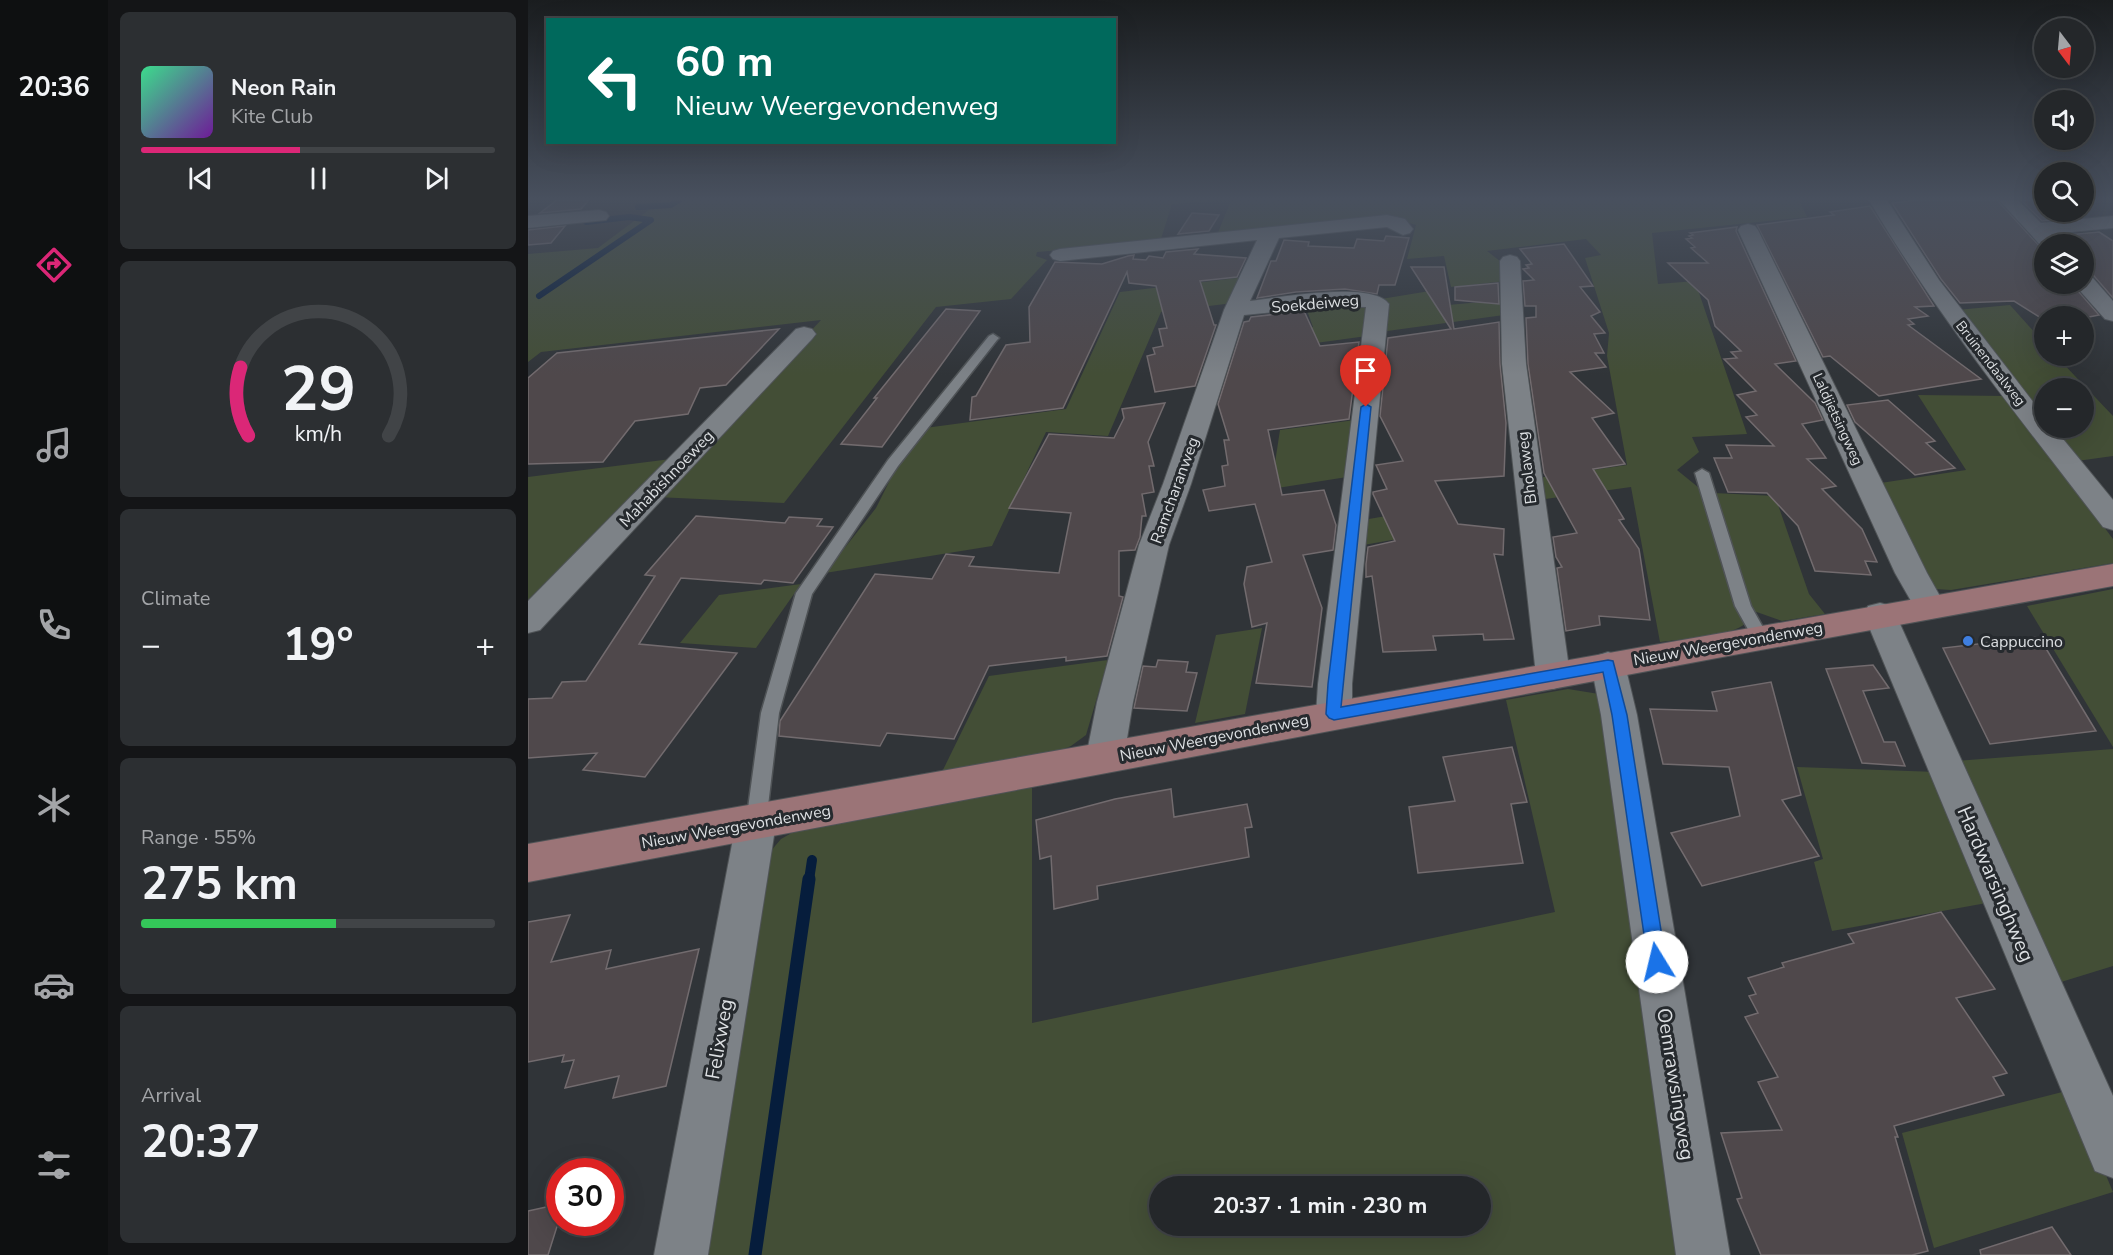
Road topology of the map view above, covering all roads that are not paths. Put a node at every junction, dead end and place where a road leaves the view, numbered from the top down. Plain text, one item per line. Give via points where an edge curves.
1 (1260, 259) edge
2 (1762, 259) edge
3 (1915, 259) edge
4 (1510, 261) dead end
5 (2094, 293) edge
6 (1235, 310) junction
7 (2113, 314) edge
8 (804, 334) dead end
9 (993, 338) dead end
10 (1702, 473) dead end
11 (2113, 520) edge
12 (2113, 575) edge
13 (1930, 607) junction
14 (1880, 615) junction
15 (528, 621) edge
16 (1761, 638) junction
17 (1608, 665) junction
18 (1553, 675) junction
19 (1334, 714) junction
20 (1105, 757) junction
21 (756, 823) junction
22 (528, 863) edge
23 (2113, 1154) edge
24 (681, 1255) edge
25 (1703, 1255) edge

1 - 6 street, Ramcharanweg
2 - 13 street, Laldjietsingweg
3 - 11 street, Bruinendaalweg
4 - 18 street, Bholaweg via 1514,364
5 - 7 street
6 - 19 street, Soekdeiweg via 1343,298 1368,299 1378,304
6 - 20 street, Ramcharanweg via 1154,545
8 - 15 street, Mahabishnoeweg
9 - 21 lane via 893,463 804,593 770,713
10 - 16 lane via 1743,606
12 - 13 street, Nieuw Weergevondenweg
13 - 14 street, Nieuw Weergevondenweg
14 - 16 street, Nieuw Weergevondenweg
14 - 23 street, Hardwarsinghweg
16 - 17 street, Nieuw Weergevondenweg
17 - 18 street, Nieuw Weergevondenweg
17 - 25 street, Oemrawsingweg via 1620,715
18 - 19 street, Nieuw Weergevondenweg
19 - 20 street, Nieuw Weergevondenweg
20 - 21 street, Nieuw Weergevondenweg
21 - 22 street, Nieuw Weergevondenweg
21 - 24 street, Felixweg

